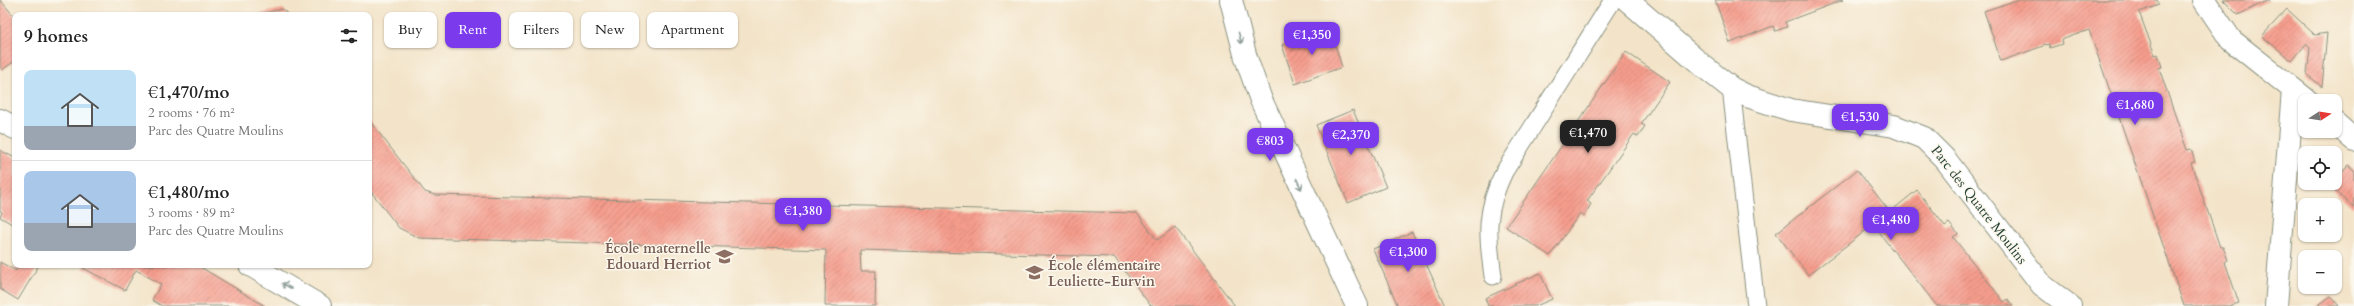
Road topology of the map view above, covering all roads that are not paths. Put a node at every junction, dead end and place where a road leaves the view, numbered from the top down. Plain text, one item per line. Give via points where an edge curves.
1 (1230, 0) edge
2 (1613, 0) edge
3 (1626, 0) edge
4 (2204, 0) edge
5 (1731, 88) junction
6 (2299, 94) edge
7 (2298, 113) edge
8 (0, 120) edge
9 (12, 126) edge
10 (2342, 129) edge
11 (2354, 140) edge
12 (255, 268) edge
13 (1493, 276) dead end
14 (320, 306) edge
15 (1358, 306) edge
16 (1756, 306) edge
17 (2070, 306) edge
18 (2276, 306) edge

1 -> 15 street via 1261,100
2 - 13 lane via 1493,193 1487,230
3 - 5 street, Parc des Quatre Moulins
4 - 6 street via 2232,40
5 - 16 lane
5 - 17 street, Parc des Quatre Moulins via 1768,104 1791,110 1894,126 1924,138 1945,159 2042,285
7 - 18 street
8 - 9 street
10 - 11 street
14 -> 12 street

